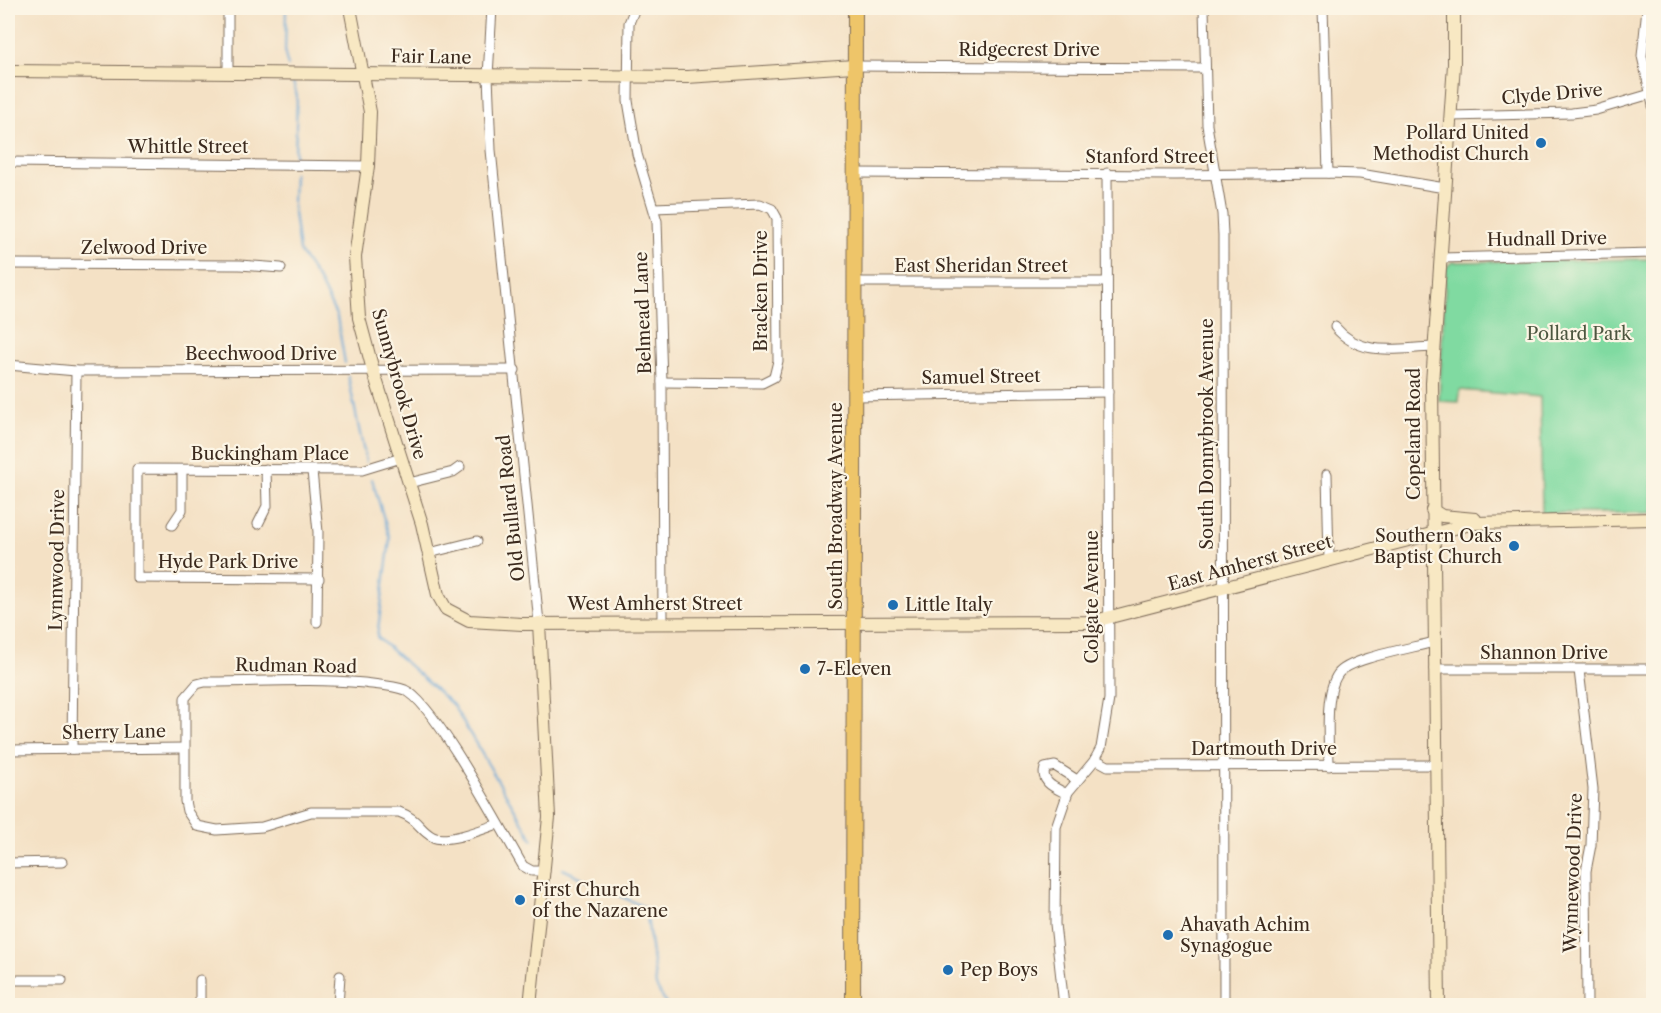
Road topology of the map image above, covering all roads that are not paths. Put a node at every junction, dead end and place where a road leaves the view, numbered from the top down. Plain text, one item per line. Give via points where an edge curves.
1 (228, 8) edge
2 (350, 8) edge
3 (492, 8) edge
4 (635, 8) edge
5 (855, 8) edge
6 (1204, 8) edge
7 (1323, 8) edge
8 (1454, 8) edge
9 (1647, 8) edge
10 (854, 66) junction
11 (1204, 68) junction
12 (8, 71) edge
13 (228, 73) junction
14 (364, 74) junction
15 (628, 75) junction
16 (488, 76) junction
17 (1651, 94) edge
18 (1653, 110) edge
19 (1451, 116) junction
20 (8, 162) edge
21 (368, 166) junction
22 (854, 172) junction
23 (1107, 173) junction
24 (1328, 173) junction
25 (1215, 174) junction
26 (1445, 188) junction
27 (654, 208) junction
28 (1653, 253) edge
29 (1441, 258) junction
30 (8, 264) edge
31 (281, 268) dead end
32 (855, 282) junction
33 (1107, 282) junction
34 (1335, 327) dead end
35 (1433, 346) junction
36 (8, 365) edge
37 (76, 370) junction
38 (373, 370) junction
39 (515, 370) junction
40 (662, 382) junction
41 (1108, 392) junction
42 (855, 396) junction
43 (401, 458) junction
44 (460, 467) dead end
45 (182, 470) junction
46 (266, 470) junction
47 (312, 471) junction
48 (1327, 474) dead end
49 (409, 483) junction
50 (1432, 510) junction
51 (1653, 519) edge
52 (1485, 521) junction
53 (258, 524) dead end
54 (172, 525) dead end
55 (1432, 533) junction
56 (477, 541) dead end
57 (429, 553) junction
58 (1329, 560) junction
59 (137, 578) joint
60 (319, 579) junction
61 (1224, 589) junction
62 (458, 616) joint
63 (1107, 620) junction
64 (318, 621) dead end
65 (663, 622) junction
66 (539, 623) junction
67 (854, 623) junction
68 (1434, 642) junction
69 (1434, 669) junction
70 (1653, 669) edge
71 (1579, 670) junction
72 (184, 748) junction
73 (72, 749) junction
74 (8, 750) edge
75 (1095, 759) junction
76 (1435, 765) junction
77 (1224, 766) junction
78 (1329, 766) junction
79 (1077, 780) junction
80 (1066, 794) junction
81 (498, 824) junction
82 (8, 862) edge
83 (62, 862) dead end
84 (545, 871) junction
85 (340, 976) dead end
86 (8, 980) edge
87 (62, 980) dead end
88 (200, 980) dead end
89 (200, 1005) edge
90 (338, 1005) edge
91 (530, 1005) edge
92 (853, 1005) edge
93 (1064, 1005) edge
94 (1224, 1005) edge
95 (1438, 1005) edge
96 (1587, 1005) edge

1 - 13 street
2 - 14 street, Sunnybrook Drive
3 - 16 street, Old Bullard Road
4 - 15 street, Belmead Lane via 629,23
5 - 10 main road, South Broadway Avenue
6 - 11 street, South Donnybrook Avenue
7 - 24 street
8 - 19 street, Copeland Road
9 - 17 street via 1642,56
10 - 11 street, Ridgecrest Drive
10 - 15 street, Fair Lane via 687,77
10 - 22 main road, South Broadway Avenue
11 - 25 street, South Donnybrook Avenue
12 - 13 street, Fair Lane
13 - 14 street, Fair Lane
14 - 16 street, Fair Lane
14 - 21 street, Sunnybrook Drive via 370,112
15 - 16 street, Fair Lane
15 - 27 street, Belmead Lane via 637,154
16 - 39 street, Old Bullard Road via 491,150
17 - 18 street
17 - 19 street, Clyde Drive via 1572,113
19 - 26 street, Copeland Road
20 - 21 street, Whittle Street
21 - 38 street, Sunnybrook Drive via 355,266 359,318
22 - 23 street, Stanford Street
22 - 32 main road, South Broadway Avenue
23 - 25 street, Stanford Street
23 - 33 street, Colgate Avenue
24 - 25 street, Stanford Street
24 - 26 street, Stanford Street via 1360,174
25 - 61 street, South Donnybrook Avenue via 1223,235
26 - 29 street, Copeland Road
27 - 40 street, Belmead Lane
27 - 40 street, Bracken Drive via 760,204 777,218 778,361 774,377 762,383
28 - 29 street, Hudnall Drive
29 - 35 street, Copeland Road
30 - 31 street, Zelwood Drive
32 - 33 street, East Sheridan Street
32 - 42 main road, South Broadway Avenue
33 - 41 street, Colgate Avenue
34 - 35 street via 1346,339 1364,347
35 - 50 street, Copeland Road
36 - 37 street, Beechwood Drive
37 - 38 street, Beechwood Drive
37 - 73 street, Lynnwood Drive
38 - 39 street, Beechwood Drive
38 - 43 street, Sunnybrook Drive
39 - 66 street, Old Bullard Road
40 - 65 street, Belmead Lane
41 - 42 street, Samuel Street
41 - 63 street, Colgate Avenue
42 - 67 main road, South Broadway Avenue
43 - 47 street, Buckingham Place via 362,470
43 - 49 street, Sunnybrook Drive
44 - 49 street
45 - 46 street, Buckingham Place
45 - 54 street via 182,510
45 - 59 street, Buckingham Place via 137,469
46 - 47 street, Buckingham Place
46 - 53 street via 267,506
47 - 60 street
48 - 58 street
49 - 57 street, Sunnybrook Drive
50 - 52 street via 1442,516
50 - 55 street, Copeland Road
51 - 52 street, East Amherst Street
52 - 55 street, East Amherst Street
55 - 58 street, East Amherst Street
55 - 68 street, Copeland Road
56 - 57 street
57 - 62 street, Sunnybrook Drive via 438,595 446,609
58 - 61 street, East Amherst Street
59 - 60 street, Hyde Park Drive
60 - 64 street
61 - 63 street, East Amherst Street
61 - 77 street, South Donnybrook Avenue
62 - 66 street, West Amherst Street via 479,623
63 - 67 street, East Amherst Street
63 - 75 street, Colgate Avenue via 1107,721
65 - 66 street, West Amherst Street
65 - 67 street, West Amherst Street
66 - 84 street, Old Bullard Road via 549,818
67 - 92 main road, South Broadway Avenue
68 - 69 street, Copeland Road
68 - 78 street via 1345,667 1338,674 1330,698
69 - 71 street, Shannon Drive
69 - 76 street, Copeland Road
70 - 71 street, Shannon Drive
71 - 96 street, Wynnewood Drive via 1593,789 1587,871
72 - 73 street, Sherry Lane
72 - 81 street, Sherry Lane via 187,811 197,826 207,829 262,827 311,812 399,812 412,816 437,838 451,838
72 - 81 street, Rudman Road via 185,698 197,684 315,680 404,690 418,698 430,713
73 - 74 street, Sherry Lane
75 - 77 street, Dartmouth Drive via 1108,766
75 - 79 street, Colgate Avenue
76 - 78 street, Dartmouth Drive
76 - 95 street, Copeland Road
77 - 78 street, Dartmouth Drive
77 - 94 street, South Donnybrook Avenue
79 - 80 street, Colgate Avenue
79 - 80 street via 1055,766 1045,768 1046,781
80 - 93 street, Colgate Avenue via 1055,838 1056,933
81 - 84 street, Rudman Road via 523,866
82 - 83 street
84 - 91 street, Old Bullard Road
85 - 90 street
86 - 87 street
88 - 89 street

